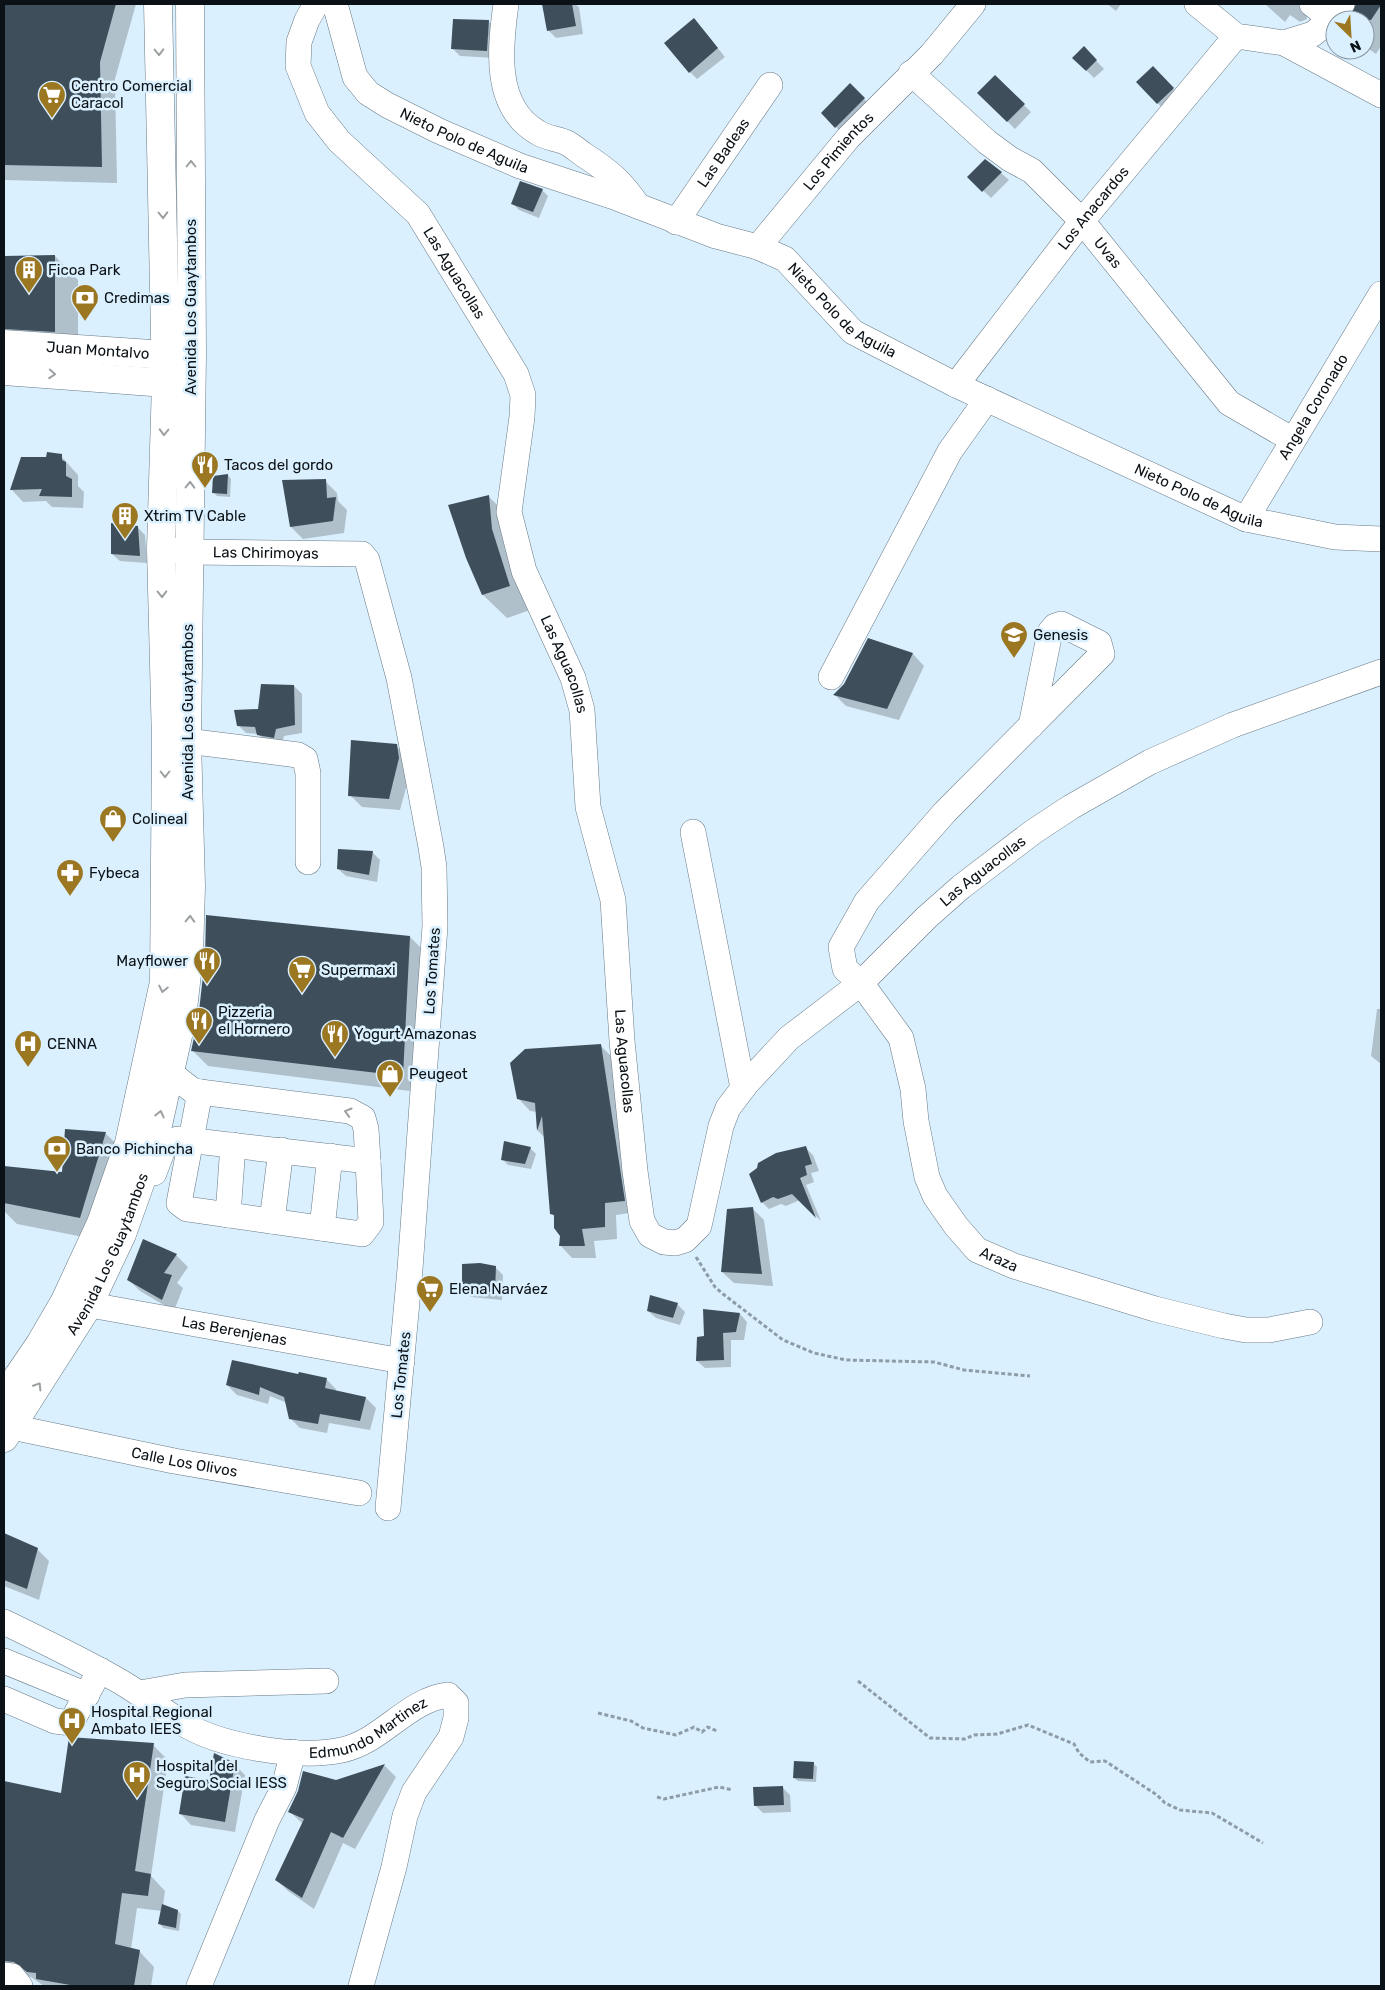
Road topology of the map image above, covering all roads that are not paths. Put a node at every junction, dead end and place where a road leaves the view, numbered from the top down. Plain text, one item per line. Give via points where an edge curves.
1 (158, 4) edge
2 (190, 4) edge
3 (316, 4) edge
4 (335, 4) edge
5 (506, 4) edge
6 (972, 4) edge
7 (1197, 4) edge
8 (1328, 9) edge
9 (1236, 36) junction
10 (1284, 43) junction
11 (916, 67) junction
12 (770, 85) dead end
13 (1381, 95) edge
14 (638, 207) junction
15 (1082, 221) junction
16 (676, 222) junction
17 (758, 247) junction
18 (1381, 294) edge
19 (4, 344) edge
20 (179, 354) junction
21 (4, 371) edge
22 (179, 382) junction
23 (956, 385) junction
24 (987, 399) junction
25 (1293, 440) junction
26 (1246, 519) junction
27 (1381, 538) edge
28 (161, 548) junction
29 (188, 552) junction
30 (368, 560) joint
31 (1381, 672) edge
32 (831, 678) dead end
33 (1031, 726) dead end
34 (176, 742) junction
35 (692, 832) dead end
36 (308, 862) dead end
37 (177, 959) junction
38 (861, 983) junction
39 (169, 1072) junction
40 (744, 1088) junction
41 (200, 1092) junction
42 (189, 1140) junction
43 (141, 1145) junction
44 (232, 1145) junction
45 (281, 1150) junction
46 (330, 1156) junction
47 (368, 1161) junction
48 (135, 1198) junction
49 (228, 1215) junction
50 (272, 1221) junction
51 (322, 1228) junction
52 (76, 1303) junction
53 (1310, 1322) dead end
54 (402, 1361) junction
55 (4, 1397) edge
56 (7, 1429) edge
57 (358, 1494) dead end
58 (388, 1508) dead end
59 (4, 1622) edge
60 (4, 1661) edge
61 (100, 1670) junction
62 (326, 1681) dead end
63 (140, 1693) junction
64 (86, 1695) junction
65 (4, 1699) edge
66 (293, 1752) junction
67 (4, 1975) edge
68 (20, 1986) edge
69 (199, 1986) edge
70 (361, 1986) edge

1 -> 20 main road, Avenida Los Guaytambos
20 -> 2 main road, Avenida Los Guaytambos
3 - 40 street, Las Aguacollas via 299,42 298,66 317,113 339,141 418,214 516,374 523,395 509,512 524,571 573,678 582,710 588,807 613,900 622,1041 642,1221 647,1231 659,1240 674,1243 684,1240 699,1226 720,1126 728,1108
4 - 14 street, Nieto Polo de Aguila via 355,77 368,93 440,131 511,162
5 - 14 street via 502,74 513,109 535,132 565,142 609,171 622,183
6 - 11 street, Los Pimientos via 932,54
7 - 9 street
8 - 10 street via 1313,34
9 - 10 street
9 - 15 street, Los Anacardos
10 - 13 street
11 - 15 street, Uvas via 987,142 1032,171
11 - 17 street, Los Pimientos via 848,138
12 - 16 street, Las Badeas
14 - 16 street, Nieto Polo de Aguila
15 - 23 street, Los Anacardos
15 - 25 street, Uvas via 1229,403
16 - 17 street, Nieto Polo de Aguila
17 - 23 street, Nieto Polo de Aguila via 785,259 852,332
18 - 25 street, Angela Coronado
19 - 20 main road, Juan Montalvo
20 - 22 main road, Avenida Los Guaytambos
21 -> 22 main road, Juan Montalvo
22 -> 28 main road, Avenida Los Guaytambos
29 -> 22 main road, Avenida Los Guaytambos
23 - 24 street, Nieto Polo de Aguila
24 - 26 street, Nieto Polo de Aguila
24 - 32 street via 950,451
25 - 26 street, Angela Coronado
26 - 27 street, Nieto Polo de Aguila via 1335,538
28 - 29 street, Las Chirimoyas
28 -> 34 main road, Avenida Los Guaytambos
29 - 30 street, Las Chirimoyas via 362,554
29 - 34 main road, Avenida Los Guaytambos
30 - 54 street, Los Tomates via 403,695 434,867 435,926
31 - 38 street, Las Aguacollas via 1192,743 1110,783 1034,832 962,887
33 - 38 street, Araza via 945,812 867,900 841,947 845,969
34 - 36 street via 298,755 305,759 308,773
34 - 37 main road, Avenida Los Guaytambos via 191,886
35 - 40 street
37 - 39 main road, Avenida Los Guaytambos via 182,1018
37 -> 43 main road, Avenida Los Guaytambos via 164,982
38 - 40 street, Las Aguacollas via 789,1038
38 - 53 street, Araza via 901,1038 914,1089 922,1160 935,1196 978,1250 1024,1268 1155,1309 1216,1324 1246,1330 1269,1330
39 - 41 street via 192,1090
43 -> 39 main road, Avenida Los Guaytambos
41 - 42 street
47 -> 41 street via 366,1129 362,1118 350,1111
42 - 44 street
42 - 48 street via 178,1139 165,1144 146,1190
42 - 49 street via 179,1202 187,1209
43 - 48 main road, Avenida Los Guaytambos
43 - 52 main road, Avenida Los Guaytambos via 101,1223
44 - 45 street
44 - 49 street
45 - 46 street
45 - 50 street
46 - 47 street
46 - 51 street
47 - 51 street via 371,1222 368,1229 362,1234
48 - 52 main road, Avenida Los Guaytambos via 122,1234
49 - 50 street
50 - 51 street
52 - 54 street, Las Berenjenas
52 - 55 main road, Avenida Los Guaytambos via 40,1344
56 -> 52 main road, Avenida Los Guaytambos
54 - 58 street, Los Tomates
56 - 57 street, Calle Los Olivos
59 - 61 street, Edmundo Martinez
60 - 64 street
61 - 63 street, Edmundo Martinez
61 - 64 street
62 - 63 street via 185,1685
63 - 66 street, Edmundo Martinez via 186,1725 217,1738 247,1747
64 - 65 street via 71,1722 65,1724
66 - 69 street via 284,1787 267,1820
66 - 70 street, Edmundo Martinez via 343,1750 387,1728 418,1704 434,1697 448,1695 456,1703 451,1737 414,1792 405,1816
67 - 68 street via 12,1976

